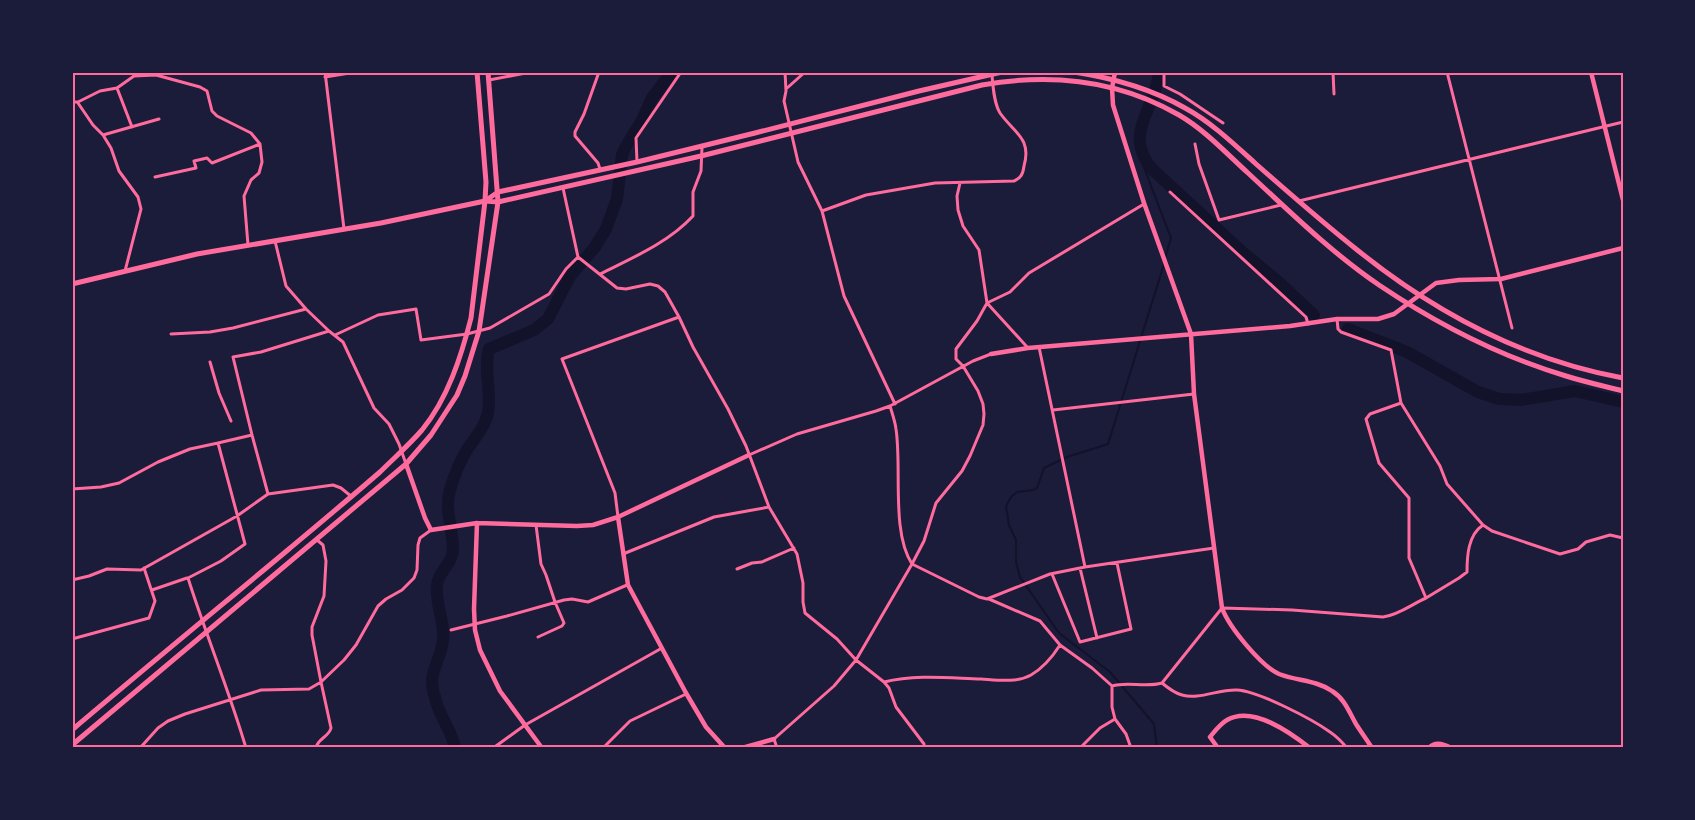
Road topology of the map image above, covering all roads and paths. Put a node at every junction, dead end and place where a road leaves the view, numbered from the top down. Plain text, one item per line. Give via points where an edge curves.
1 (325, 72) edge
2 (356, 72) edge
3 (477, 72) edge
4 (488, 72) edge
5 (531, 72) edge
6 (599, 72) edge
7 (681, 72) edge
8 (784, 72) edge
9 (805, 72) edge
10 (1002, 72) edge
11 (1074, 72) edge
12 (1115, 72) edge
13 (1164, 72) edge
14 (1333, 72) edge
15 (1447, 72) edge
16 (1591, 72) edge
17 (156, 73) edge
18 (991, 73) edge
19 (325, 78) junction
20 (1114, 79) junction
21 (489, 80) junction
22 (993, 83) junction
23 (117, 88) junction
24 (1112, 88) junction
25 (786, 89) junction
26 (1334, 94) dead end
27 (72, 102) edge
28 (78, 102) junction
29 (159, 120) dead end
30 (1623, 122) edge
31 (1223, 123) dead end
32 (790, 125) junction
33 (132, 127) junction
34 (1604, 127) junction
35 (791, 134) junction
36 (103, 135) junction
37 (260, 144) junction
38 (1195, 144) dead end
39 (702, 145) junction
40 (701, 156) junction
41 (1469, 159) junction
42 (634, 162) junction
43 (600, 169) junction
44 (155, 177) dead end
45 (960, 183) junction
46 (563, 187) junction
47 (498, 192) junction
48 (1170, 192) dead end
49 (1623, 200) edge
50 (485, 201) junction
51 (1299, 201) junction
52 (498, 202) junction
53 (1144, 203) junction
54 (1282, 204) junction
55 (822, 211) junction
56 (344, 229) junction
57 (275, 242) junction
58 (248, 245) junction
59 (1623, 248) edge
60 (578, 257) junction
61 (125, 271) junction
62 (600, 274) junction
63 (1501, 279) junction
64 (72, 284) edge
65 (1419, 295) junction
66 (987, 303) junction
67 (1409, 304) junction
68 (306, 309) junction
69 (679, 317) junction
70 (1337, 319) junction
71 (1308, 324) junction
72 (1512, 328) dead end
73 (329, 331) junction
74 (479, 331) junction
75 (171, 334) dead end
76 (467, 334) junction
77 (1191, 334) junction
78 (334, 335) junction
79 (1040, 347) junction
80 (1028, 348) junction
81 (991, 354) joint
82 (210, 362) dead end
83 (963, 366) junction
84 (1623, 378) edge
85 (1623, 391) edge
86 (1194, 394) junction
87 (1401, 403) junction
88 (892, 405) junction
89 (1053, 410) junction
90 (231, 421) dead end
91 (252, 435) junction
92 (218, 444) junction
93 (401, 452) junction
94 (749, 455) junction
95 (406, 464) junction
96 (72, 489) edge
97 (268, 494) junction
98 (352, 497) junction
99 (769, 507) junction
100 (237, 516) junction
101 (618, 517) junction
102 (477, 523) junction
103 (536, 525) junction
104 (1483, 525) junction
105 (431, 530) junction
106 (1623, 538) edge
107 (317, 540) junction
108 (794, 548) junction
109 (1214, 548) junction
110 (623, 554) junction
111 (1117, 563) junction
112 (912, 564) junction
113 (1085, 567) junction
114 (144, 568) junction
115 (1080, 568) junction
116 (737, 569) dead end
117 (1052, 574) junction
118 (188, 578) junction
119 (72, 580) edge
120 (628, 585) junction
121 (152, 590) junction
122 (1426, 598) junction
123 (987, 599) junction
124 (555, 603) junction
125 (1222, 608) junction
126 (202, 621) junction
127 (475, 623) junction
128 (451, 630) dead end
129 (206, 634) junction
130 (538, 638) dead end
131 (1097, 638) junction
132 (72, 639) edge
133 (1060, 645) junction
134 (662, 648) junction
135 (856, 660) junction
136 (321, 682) junction
137 (884, 682) junction
138 (1162, 683) junction
139 (1112, 686) junction
140 (686, 693) junction
141 (232, 699) junction
142 (1115, 719) junction
143 (525, 725) junction
144 (72, 729) edge
145 (774, 739) junction
146 (72, 745) edge
147 (496, 746) dead end
148 (140, 748) edge
149 (246, 748) edge
150 (316, 748) edge
151 (543, 748) edge
152 (603, 748) edge
153 (724, 748) edge
154 (742, 748) edge
155 (777, 748) edge
156 (924, 748) edge
157 (1080, 748) edge
158 (1131, 748) edge
159 (1218, 748) edge
160 (1237, 748) edge
161 (1251, 748) edge
162 (1310, 748) edge
163 (1347, 748) edge
164 (1372, 748) edge
165 (1429, 748) edge
166 (1451, 748) edge

1 - 19 street
2 - 19 street
3 - 50 main road
4 - 21 main road
5 - 21 street
6 - 43 street via 575,136
7 - 42 street via 636,138
8 - 25 street
9 - 25 street
10 - 18 main road
11 - 20 main road
12 - 20 street
13 - 31 street via 1164,86
14 - 26 street
15 - 41 street
16 - 34 street
17 - 23 street via 134,76
17 - 37 street via 207,91 212,111 251,133
18 - 22 street
18 - 32 main road
19 - 56 street
20 - 24 street
20 - 51 main road via 1186,109
21 - 47 main road
22 - 24 main road via 1046,79
22 - 35 main road
22 - 45 street via 999,111 1025,144 1023,173 1014,181
23 - 28 street
23 - 33 street
24 - 53 street via 1113,105
24 - 54 main road via 1155,103 1191,123
25 - 32 street via 784,101
27 - 28 street
28 - 36 street
29 - 33 street
30 - 34 street
32 - 35 street
32 - 39 main road
33 - 36 street
34 - 41 street
34 - 49 street
35 - 40 main road
35 - 55 street via 798,162
36 - 61 street via 141,209
37 - 44 street via 212,163 207,158 195,161 196,168
37 - 58 street via 259,173 244,196
38 - 54 street via 1219,220
39 - 40 street
39 - 42 main road
40 - 46 main road
40 - 62 street via 701,171 693,192 693,216 680,230
41 - 51 street
41 - 63 street
42 - 43 main road
43 - 47 main road
45 - 55 street via 935,183 866,195
45 - 66 street via 958,210 963,226 979,249
46 - 52 main road
46 - 60 street
47 - 50 main road
47 - 52 main road
48 - 71 street via 1306,317
50 - 52 main road
50 - 56 main road
50 - 76 main road
51 - 65 main road
52 - 74 main road
53 - 66 street via 1029,273 1010,292
53 - 77 street
54 - 67 main road via 1346,260
55 - 88 street via 844,296
56 - 57 main road
57 - 58 main road
57 - 68 street via 286,286
58 - 61 main road
59 - 63 street
60 - 62 street
60 - 74 street via 549,294
61 - 64 main road
62 - 69 street via 622,290 658,286
63 - 65 street via 1436,283
63 - 72 street
65 - 67 street
65 - 84 main road via 1494,337 1530,352
66 - 80 street
66 - 83 street via 956,349 956,359
67 - 70 street via 1378,319
67 - 85 main road via 1449,328 1528,363
68 - 73 street
68 - 75 street via 233,328
69 - 94 street
69 - 101 street via 562,359 615,493
70 - 71 street
70 - 87 street via 1341,332 1391,351
71 - 77 street
73 - 78 street
73 - 91 street via 233,357
74 - 76 street
74 - 95 main road via 457,395
76 - 78 street via 421,340 416,309 378,315
76 - 93 main road via 446,392 422,430
77 - 79 street
77 - 86 street
78 - 93 street via 343,342 374,408 389,424
79 - 80 street
79 - 89 street
80 - 81 street
81 - 83 street
82 - 90 street
83 - 88 street
83 - 112 street via 983,404 982,425 962,471 936,503
86 - 89 street
86 - 109 street
87 - 104 street via 1447,484
87 - 122 street via 1366,419 1379,463 1409,498 1409,558
88 - 94 street via 797,434
88 - 112 street via 902,534
89 - 113 street
91 - 92 street
91 - 97 street
92 - 96 street via 190,449 119,483
92 - 100 street
93 - 95 street
93 - 98 main road
94 - 99 street
94 - 101 street
95 - 105 street
95 - 107 main road
97 - 98 street via 333,485
97 - 100 street
98 - 126 main road
99 - 108 street
99 - 110 street via 714,517
100 - 114 street
100 - 118 street via 245,544
101 - 103 street via 593,525
101 - 110 street
102 - 103 street
102 - 105 street
102 - 127 street
103 - 124 street via 540,564
104 - 106 street via 1560,554 1610,535
104 - 122 street via 1467,550 1467,572
105 - 136 street via 420,538 414,578 378,606 356,645
107 - 129 main road
107 - 136 street via 323,545 326,561 324,596 312,627
108 - 116 street
108 - 135 street via 803,583 805,613
109 - 111 street
109 - 125 street
110 - 120 street
111 - 113 street
111 - 131 street via 1131,629
112 - 123 street
112 - 135 street
113 - 115 street
114 - 119 street via 107,569
114 - 121 street
115 - 117 street
115 - 131 street
117 - 123 street
117 - 131 street via 1080,642
118 - 121 street
118 - 126 street
120 - 124 street via 588,602 572,599
120 - 134 street
121 - 132 street via 155,601 149,618
122 - 125 street via 1393,616 1383,617
123 - 133 street via 1040,621
124 - 127 street
124 - 130 street via 563,618 562,626
125 - 138 street
125 - 164 street via 1230,624 1270,669 1319,684 1341,698
126 - 129 street
126 - 144 main road
127 - 128 street
127 - 143 street via 489,671
129 - 141 street
129 - 146 main road
133 - 137 street via 1040,668 1022,678 913,677
133 - 139 street
134 - 140 street
134 - 143 street
135 - 137 street
135 - 145 street via 834,686
136 - 141 street via 309,688 261,690
136 - 150 street via 332,728
137 - 156 street
138 - 139 street
138 - 163 street via 1181,695 1238,690 1253,693 1330,732
139 - 142 street
140 - 152 street via 630,721
140 - 153 street
141 - 148 street via 168,721
141 - 149 street
142 - 157 street
142 - 158 street
143 - 147 street
143 - 151 street
145 - 154 street
145 - 155 street
159 - 162 street via 1210,737 1228,719 1239,716 1276,724
160 - 161 street
165 - 166 street via 1439,744

